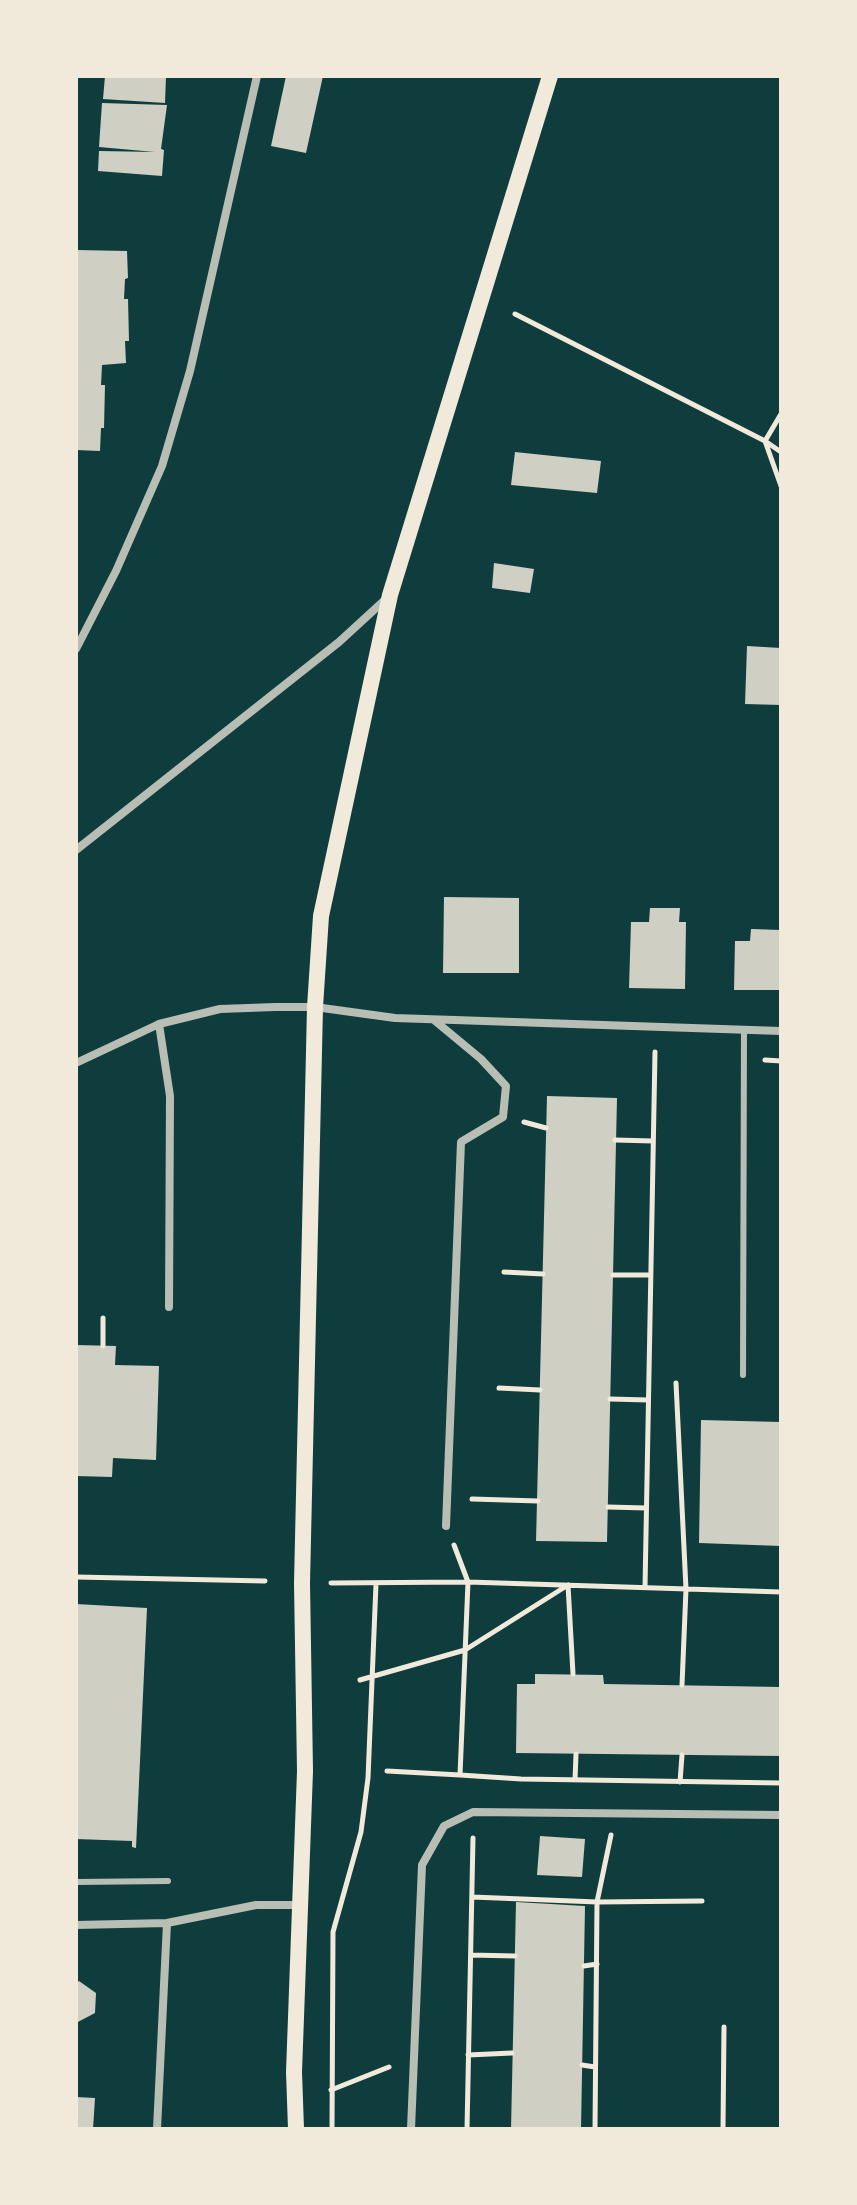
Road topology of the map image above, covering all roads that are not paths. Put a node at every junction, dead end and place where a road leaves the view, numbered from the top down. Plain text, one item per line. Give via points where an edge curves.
1 (257, 76) edge
2 (550, 76) edge
3 (390, 595) junction
4 (76, 649) edge
5 (76, 850) edge
6 (315, 1007) junction
7 (433, 1020) junction
8 (159, 1024) junction
9 (744, 1030) junction
10 (781, 1031) edge
11 (76, 1063) edge
12 (169, 1307) dead end
13 (743, 1375) dead end
14 (446, 1526) road end
15 (781, 1815) edge
16 (168, 1881) dead end
17 (76, 1882) edge
18 (302, 1905) junction
19 (167, 1923) junction
20 (76, 1925) edge
21 (157, 2129) edge
22 (296, 2129) edge
23 (411, 2129) edge

1 - 4 street via 190,371 162,466
2 - 3 main road
3 - 5 street via 339,642
3 - 6 main road via 321,916
6 - 7 street
6 - 8 street via 220,1009
6 - 18 main road via 302,1583
7 - 9 street
7 - 14 street via 506,1086 503,1117 461,1142
8 - 11 street
8 - 12 street via 170,1096
9 - 10 street
9 - 13 lane
15 - 23 street via 473,1812 444,1826 422,1865
16 - 17 lane
18 - 19 street via 256,1905
18 - 22 main road
19 - 20 street
19 - 21 street

